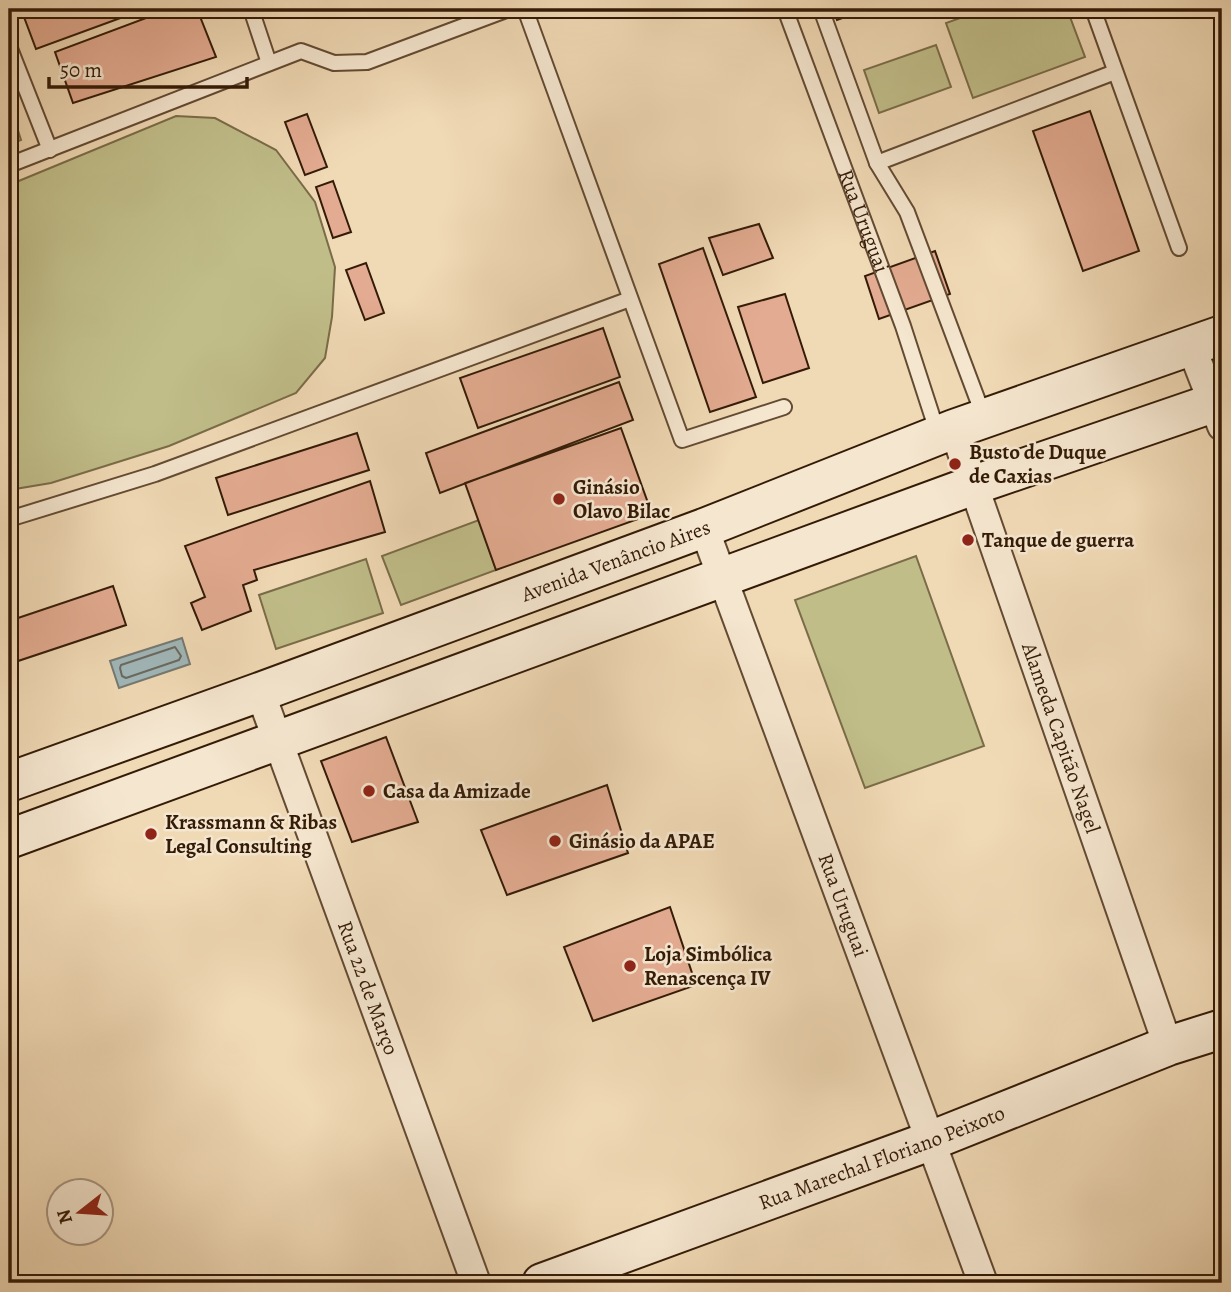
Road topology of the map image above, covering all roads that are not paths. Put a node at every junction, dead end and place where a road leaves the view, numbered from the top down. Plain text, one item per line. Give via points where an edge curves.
1 (251, 9) edge
2 (509, 9) edge
3 (525, 9) edge
4 (785, 9) edge
5 (821, 9) edge
6 (1093, 9) edge
7 (9, 46) edge
8 (269, 63) junction
9 (1115, 72) junction
10 (50, 149) junction
11 (877, 163) junction
12 (9, 166) edge
13 (1179, 248) dead end
14 (630, 299) junction
15 (1207, 341) edge
16 (785, 407) dead end
17 (1219, 409) edge
18 (959, 428) junction
19 (974, 485) junction
20 (9, 519) edge
21 (704, 528) junction
22 (723, 578) junction
23 (260, 692) junction
24 (278, 741) junction
25 (9, 782) edge
26 (11, 831) edge
27 (1222, 1028) edge
28 (1168, 1046) junction
29 (930, 1141) junction
30 (475, 1283) edge
31 (542, 1283) edge
32 (983, 1283) edge

1 - 8 lane
2 - 8 lane via 367,62 334,63 301,51
3 - 14 lane
4 - 18 lane, Rua Uruguai via 904,326
5 - 11 lane
6 - 9 lane
7 - 10 lane
8 - 10 lane
9 - 11 lane
9 - 13 lane
10 - 12 lane
11 - 18 lane via 907,212
14 - 16 lane via 682,440
14 - 20 lane via 155,474
15 - 17 street
15 - 18 main road, Avenida Venâncio Aires
17 - 19 main road
18 - 19 street, Alameda Capitão Nagel
18 - 21 main road, Avenida Venâncio Aires
19 - 22 main road
19 - 28 street, Alameda Capitão Nagel
21 - 22 street, Rua Uruguai
21 - 23 main road, Avenida Venâncio Aires
22 - 24 main road
22 - 29 street, Rua Uruguai
23 - 24 street, Rua 22 de Março
23 - 25 main road, Avenida Venâncio Aires
24 - 26 main road
24 - 30 street, Rua 22 de Março
27 - 28 main road, Rua Marechal Floriano Peixoto
28 - 29 main road, Rua Marechal Floriano Peixoto
29 - 31 main road, Rua Marechal Floriano Peixoto
29 - 32 street, Rua Uruguai

